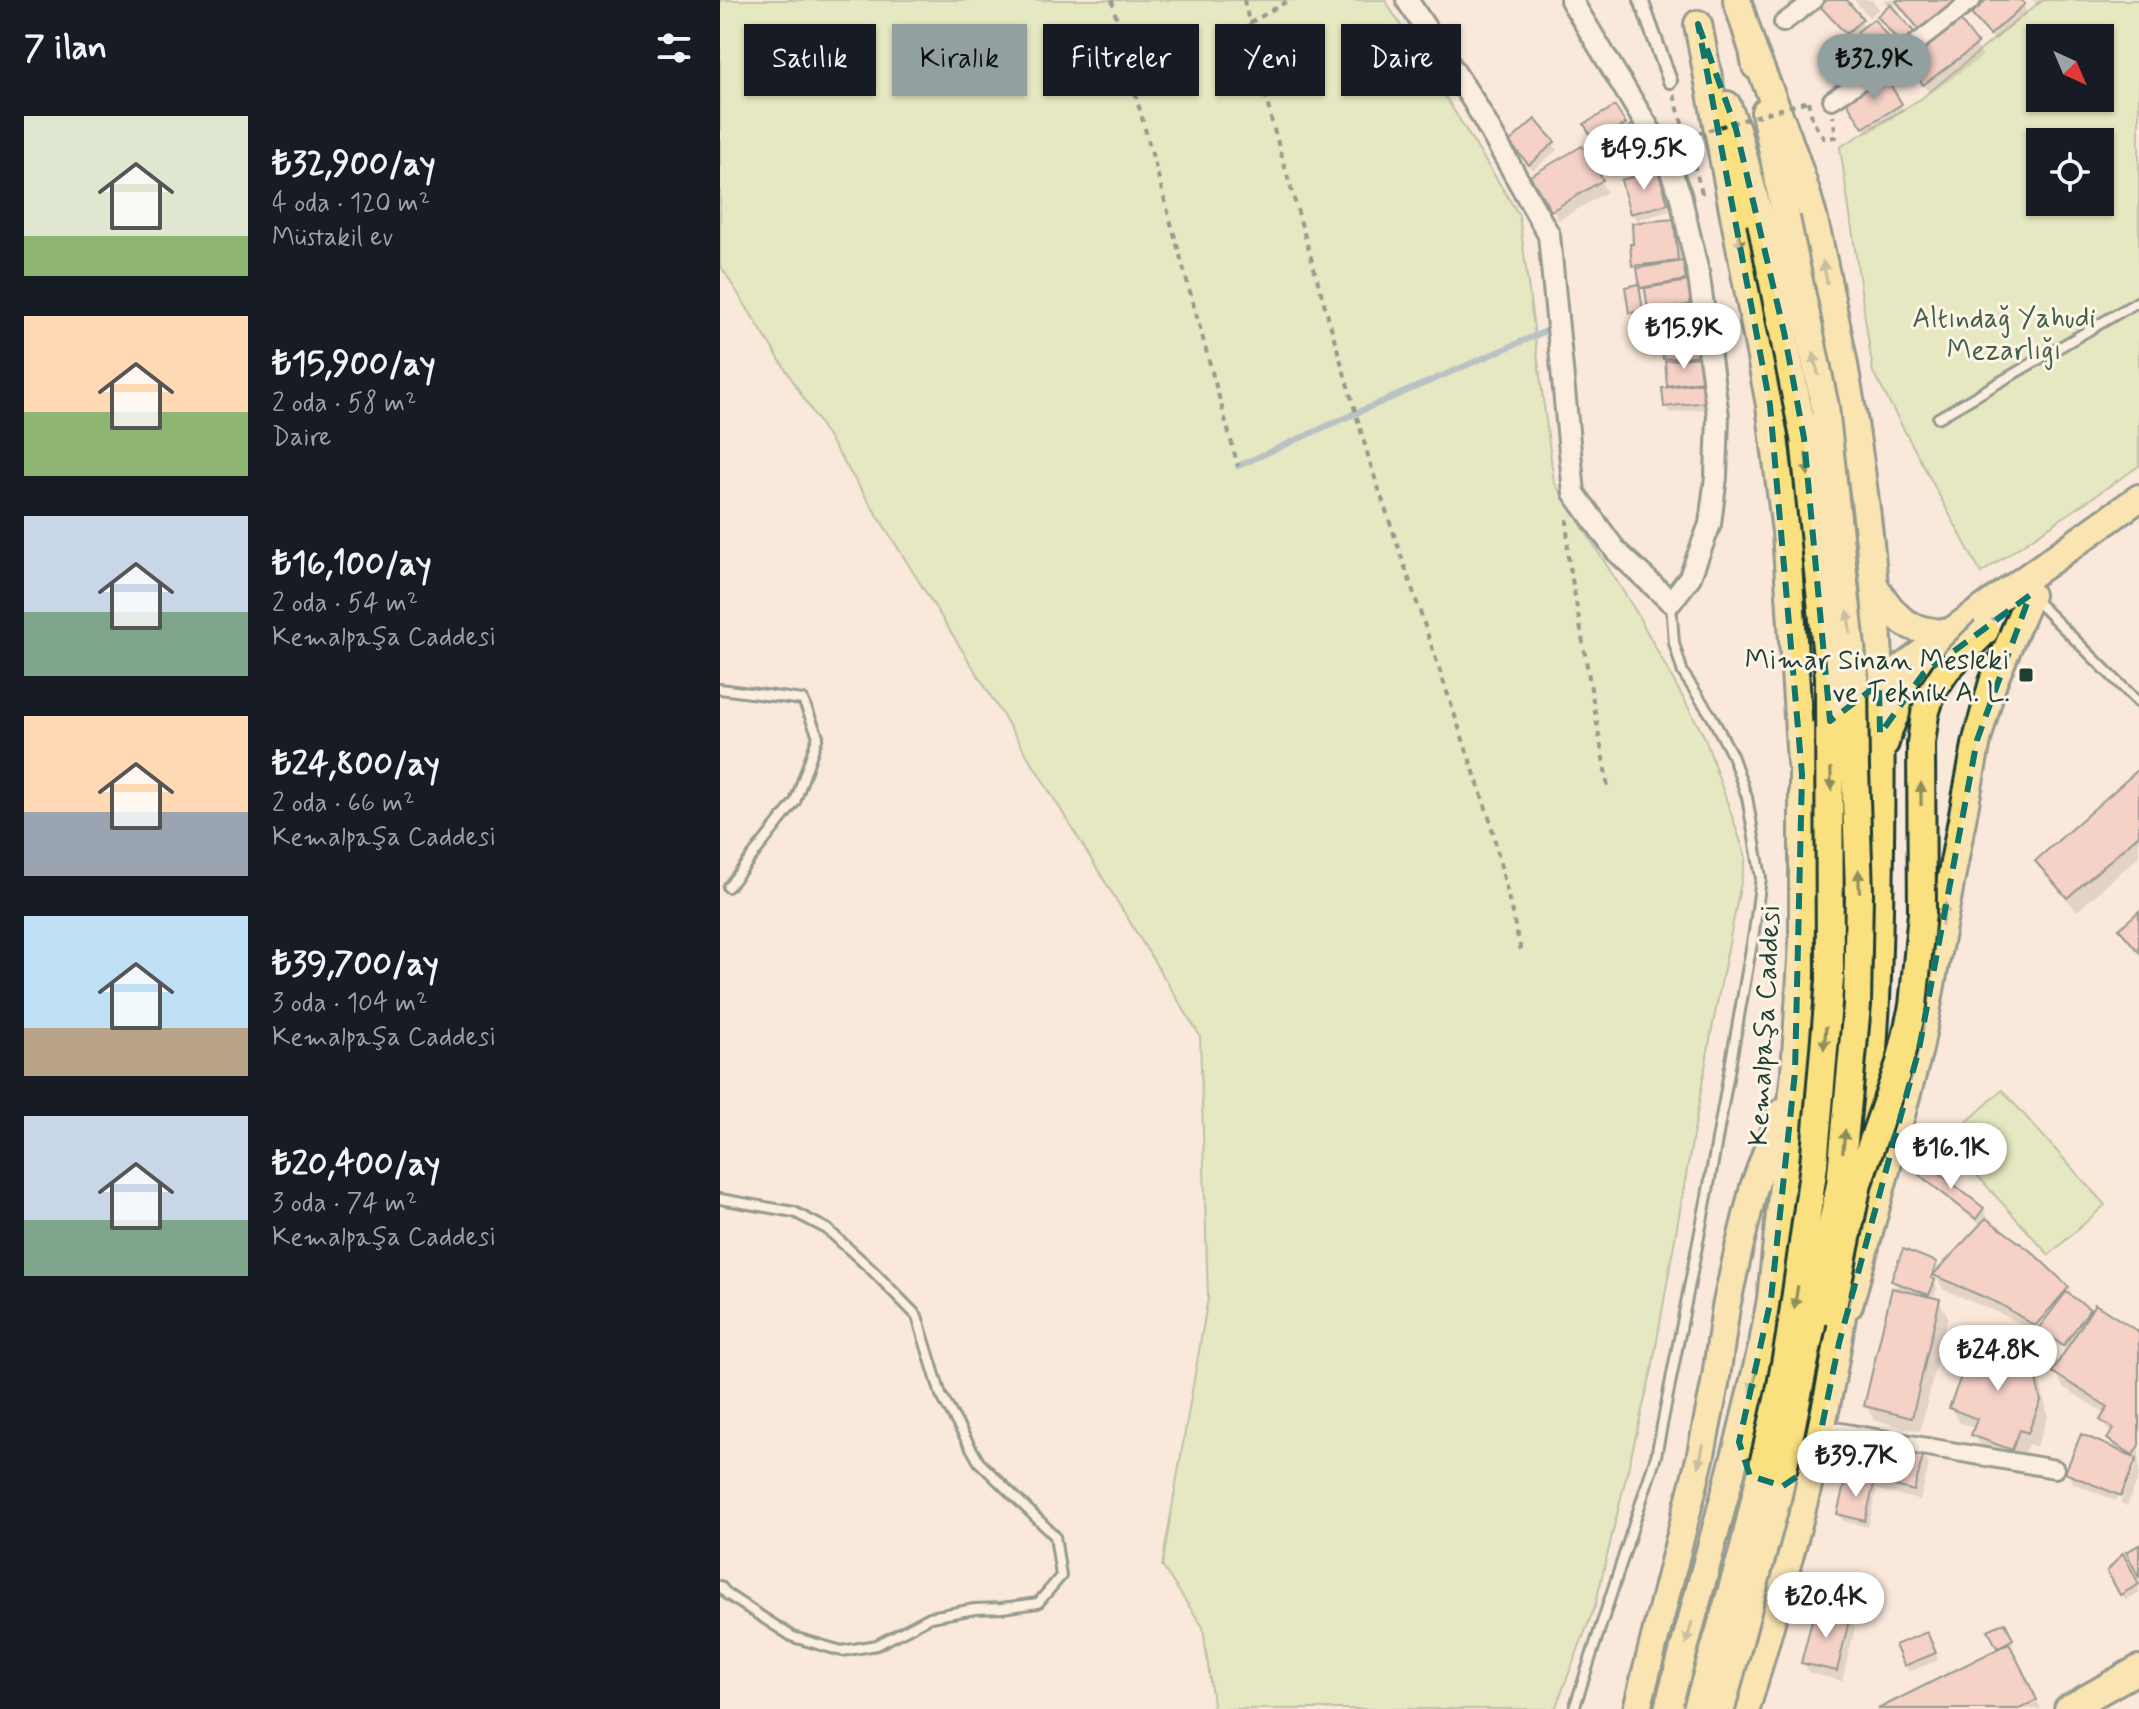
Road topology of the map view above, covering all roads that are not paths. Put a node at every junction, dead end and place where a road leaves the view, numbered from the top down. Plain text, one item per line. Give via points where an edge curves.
1 (1407, 0) edge
2 (1571, 0) edge
3 (1641, 0) edge
4 (1737, 0) edge
5 (1814, 0) edge
6 (1972, 0) edge
7 (1694, 12) edge
8 (1783, 23) dead end
9 (1753, 50) junction
10 (1670, 81) road end
11 (1832, 100) road end
12 (1774, 220) junction
13 (2139, 301) edge
14 (1938, 418) dead end
15 (2139, 498) edge
16 (2139, 517) edge
17 (1874, 585) junction
18 (1671, 602) junction
19 (2020, 602) junction
20 (1949, 633) junction
21 (1879, 684) junction
22 (720, 689) edge
23 (2139, 703) edge
24 (1881, 766) junction
25 (1802, 774) junction
26 (728, 887) dead end
27 (1803, 943) junction
28 (1879, 955) junction
29 (1795, 1072) junction
30 (720, 1199) edge
31 (1839, 1343) junction
32 (1823, 1429) junction
33 (1739, 1442) junction
34 (1814, 1465) junction
35 (2055, 1469) dead end
36 (1778, 1495) junction
37 (720, 1586) edge
38 (2139, 1669) edge
39 (1574, 1709) edge
40 (1637, 1709) edge
41 (1668, 1709) edge
42 (1697, 1709) edge
43 (1721, 1709) edge
44 (1746, 1709) edge
45 (2068, 1709) edge

1 - 18 street via 1474,102 1549,235 1574,493 1616,551
2 - 18 street via 1663,152 1680,194 1699,277 1718,416 1716,477 1710,524 1690,577
3 - 10 street
4 - 9 main road
5 - 8 street
6 - 11 street
7 - 12 main road
7 -> 25 main road via 1770,405 1786,532
9 - 12 main road
17 -> 9 main road via 1859,450 1817,235 1795,155
36 -> 12 main road, bridge via 1840,1184 1857,1005 1859,893 1854,675 1825,407
12 -> 42 main road, bridge via 1829,677 1830,980 1814,1165 1780,1391 1743,1552
13 - 14 lane
15 - 20 main road, Kemalpaşa Caddesi
16 - 19 main road
17 - 20 main road via 1894,614 1911,627
17 - 21 main road
18 - 39 lane via 1683,673 1732,755 1747,797 1761,878 1656,1456
19 - 23 lane
19 - 24 main road via 1972,633 1913,686 1893,718
31 -> 19 main road via 1919,1049 1977,740
36 -> 19 main road, bridge via 1809,1414 1858,1183 1909,1029 1922,913 1925,714 1947,669
20 - 21 main road, Kemalpaşa Caddesi
21 - 24 main road
21 - 25 main road, Kemalpaşa Caddesi via 1817,736 1803,760
22 - 26 lane via 803,700 818,736 795,802
24 - 28 main road
25 - 27 main road, Kemalpaşa Caddesi
27 - 28 main road via 1816,921 1840,912 1853,914 1873,930
27 - 29 main road, Kemalpaşa Caddesi
28 - 31 main road via 1870,1099
29 -> 33 main road, Kemalpaşa Caddesi via 1771,1299
29 -> 40 main road via 1754,1187 1726,1307 1700,1459
30 - 37 lane via 794,1212 827,1229 917,1316 941,1395 979,1462 1055,1536 1061,1576 1038,1603 930,1617 877,1645 842,1651 793,1637
31 - 32 main road
32 - 34 main road
32 - 35 street
33 - 34 main road via 1743,1466 1760,1483 1795,1483
33 -> 41 main road, Kemalpaşa Caddesi
34 - 44 main road
36 - 43 main road, bridge
38 - 45 main road

